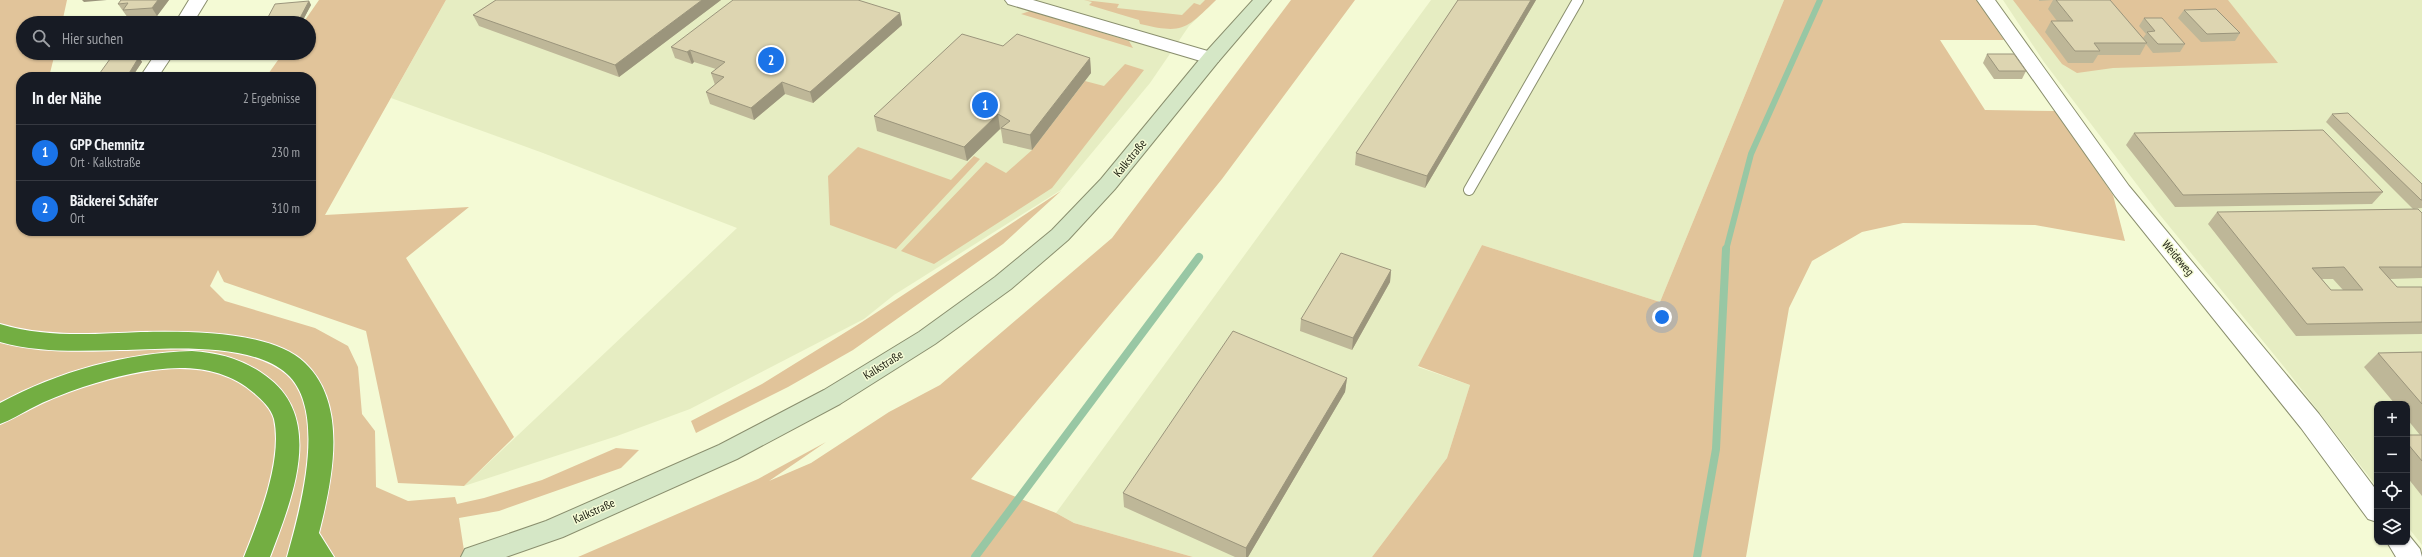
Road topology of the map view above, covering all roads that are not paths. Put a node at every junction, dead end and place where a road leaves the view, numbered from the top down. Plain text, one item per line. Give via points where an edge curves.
1 (198, 0) edge
2 (1014, 0) edge
3 (1262, 0) edge
4 (1578, 0) edge
5 (1986, 0) edge
6 (188, 16) edge
7 (1211, 58) junction
8 (160, 60) edge
9 (152, 72) edge
10 (1469, 190) dead end
11 (0, 333) edge
12 (0, 414) edge
13 (2376, 509) edge
14 (2402, 545) edge
15 (303, 546) edge
16 (257, 557) edge
17 (321, 557) edge
18 (474, 557) edge
19 (2411, 557) edge

1 - 6 street
2 - 7 street
3 - 7 main road, Kalkstraße
4 - 10 lane
5 - 13 street, Weideweg via 2122,191 2305,415
7 - 18 main road, Kalkstraße via 1108,184 1060,235 1003,283 927,338 832,397 728,452 554,529
8 - 9 street
11 - 15 highway via 19,340 218,342 243,346 289,363 308,382 320,429 317,474
12 - 16 highway via 78,381 132,364 174,360 203,361 217,362 238,370 274,395 285,419 289,444 284,470
14 - 19 street
15 - 17 highway

